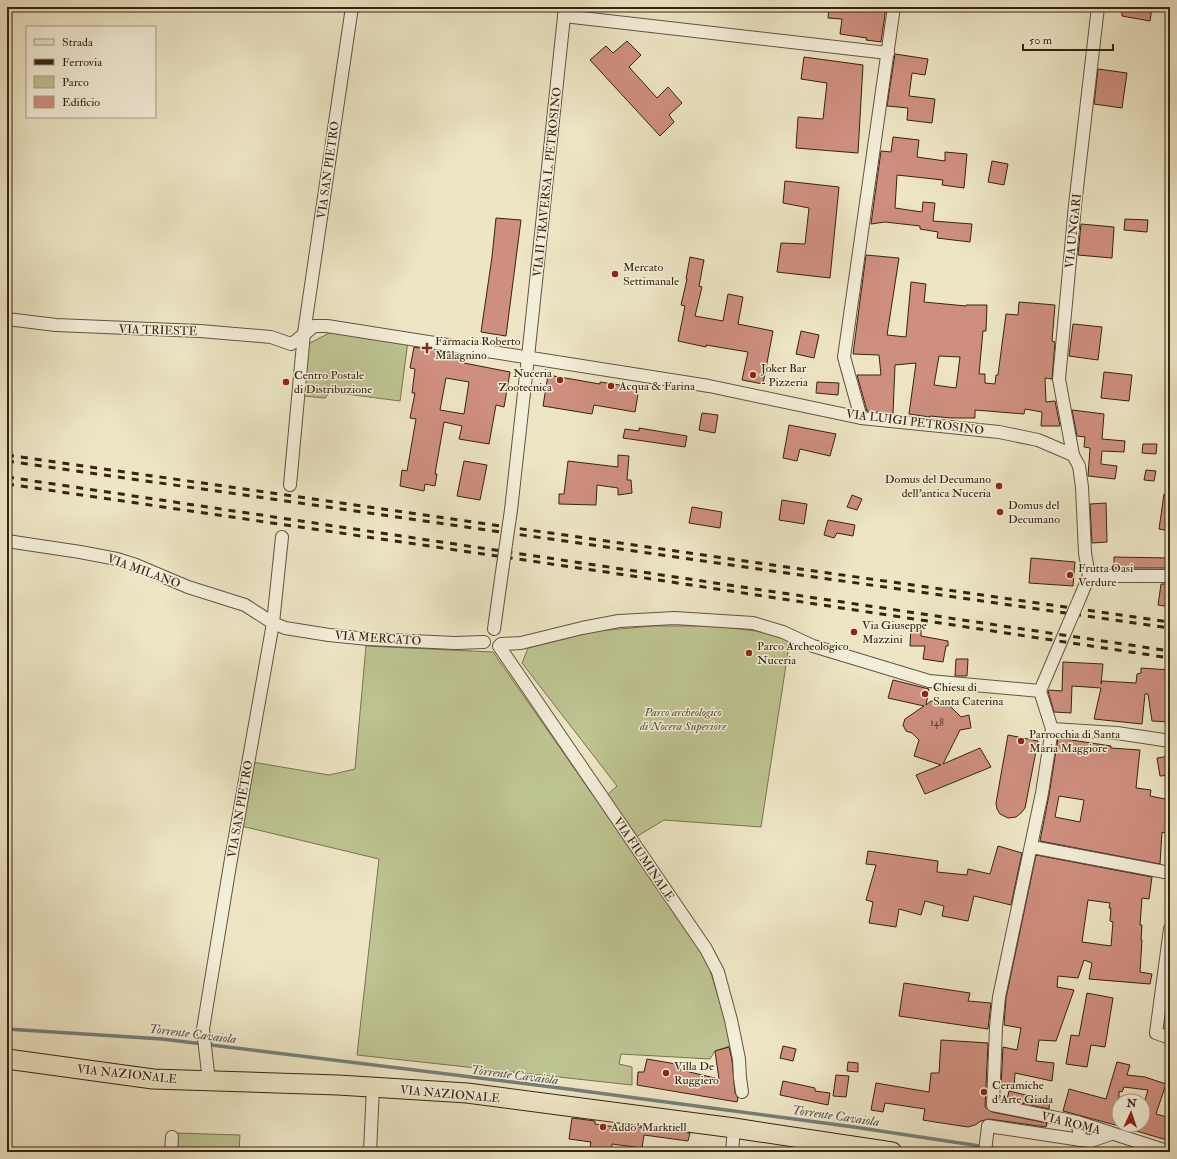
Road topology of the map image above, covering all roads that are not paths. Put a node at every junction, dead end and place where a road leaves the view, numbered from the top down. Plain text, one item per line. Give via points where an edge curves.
1 (352, 7) edge
2 (894, 7) edge
3 (1098, 7) edge
4 (564, 12) edge
5 (888, 53) junction
6 (7, 319) edge
7 (304, 333) junction
8 (528, 357) junction
9 (861, 418) junction
10 (1073, 455) junction
11 (290, 484) dead end
12 (282, 537) dead end
13 (7, 541) edge
14 (1089, 576) junction
15 (1170, 576) edge
16 (273, 623) junction
17 (494, 629) junction
18 (484, 642) junction
19 (500, 645) junction
20 (1040, 691) junction
21 (1052, 728) junction
22 (1170, 741) edge
23 (1032, 848) junction
24 (1170, 873) edge
25 (1170, 929) edge
26 (1170, 1038) edge
27 (7, 1059) edge
28 (208, 1073) junction
29 (373, 1087) junction
30 (742, 1092) dead end
31 (1077, 1122) junction
32 (734, 1128) junction
33 (1111, 1134) junction
34 (172, 1137) dead end
35 (1081, 1140) junction
36 (171, 1152) edge
37 (370, 1152) edge
38 (732, 1152) edge
39 (892, 1152) edge
40 (985, 1152) edge
41 (1170, 1152) edge

1 - 7 street, VIA SAN PIETRO
2 - 5 street
3 - 10 street, VIA UNGARI via 1075,205 1059,379
4 - 5 street
4 - 8 street, VIA II TRAVERSA L. PETROSINO
5 - 9 street via 844,357
6 - 7 street, VIA TRIESTE via 56,325 271,337 291,344
7 - 8 street, VIA LUIGI PETROSINO via 314,326 327,326
7 - 11 street, VIA SAN PIETRO
8 - 9 street, VIA LUIGI PETROSINO via 709,386
8 - 17 street, VIA II TRAVERSA L. PETROSINO, bridge via 511,510
9 - 10 street, VIA LUIGI PETROSINO via 999,432 1038,440
10 - 14 street via 1079,466 1082,487 1085,553
12 - 16 street, VIA SAN PIETRO
13 - 16 street, VIA MILANO via 123,561 188,587 245,605
14 - 15 street
14 - 20 street, bridge
16 - 18 street, VIA MERCATO via 285,628 330,636 455,643
16 - 28 street, VIA SAN PIETRO via 203,1029
17 - 18 street via 485,633
17 - 19 street via 501,634
18 - 19 street via 490,648
19 - 20 street via 521,643 619,621 675,618 753,623 783,632 813,646 929,681
19 - 30 street, VIA FIUMINALE via 706,949 718,972 731,1020 739,1059
20 - 21 street
21 - 22 street via 1117,733
21 - 23 street
23 - 24 street
23 - 31 street, VIA ROMA via 999,997 993,1106
25 - 26 street via 1156,1033
27 - 28 main road, VIA NAZIONALE via 153,1079
28 - 29 main road, VIA NAZIONALE
29 - 32 main road, VIA NAZIONALE via 468,1093
29 - 37 street
31 - 33 street, VIA ROMA
31 - 35 street
32 - 38 street
32 - 39 main road, VIA NAZIONALE
33 - 35 street via 1091,1141
33 - 41 street, VIA ROMA
34 - 36 street
35 - 40 street via 988,1126

